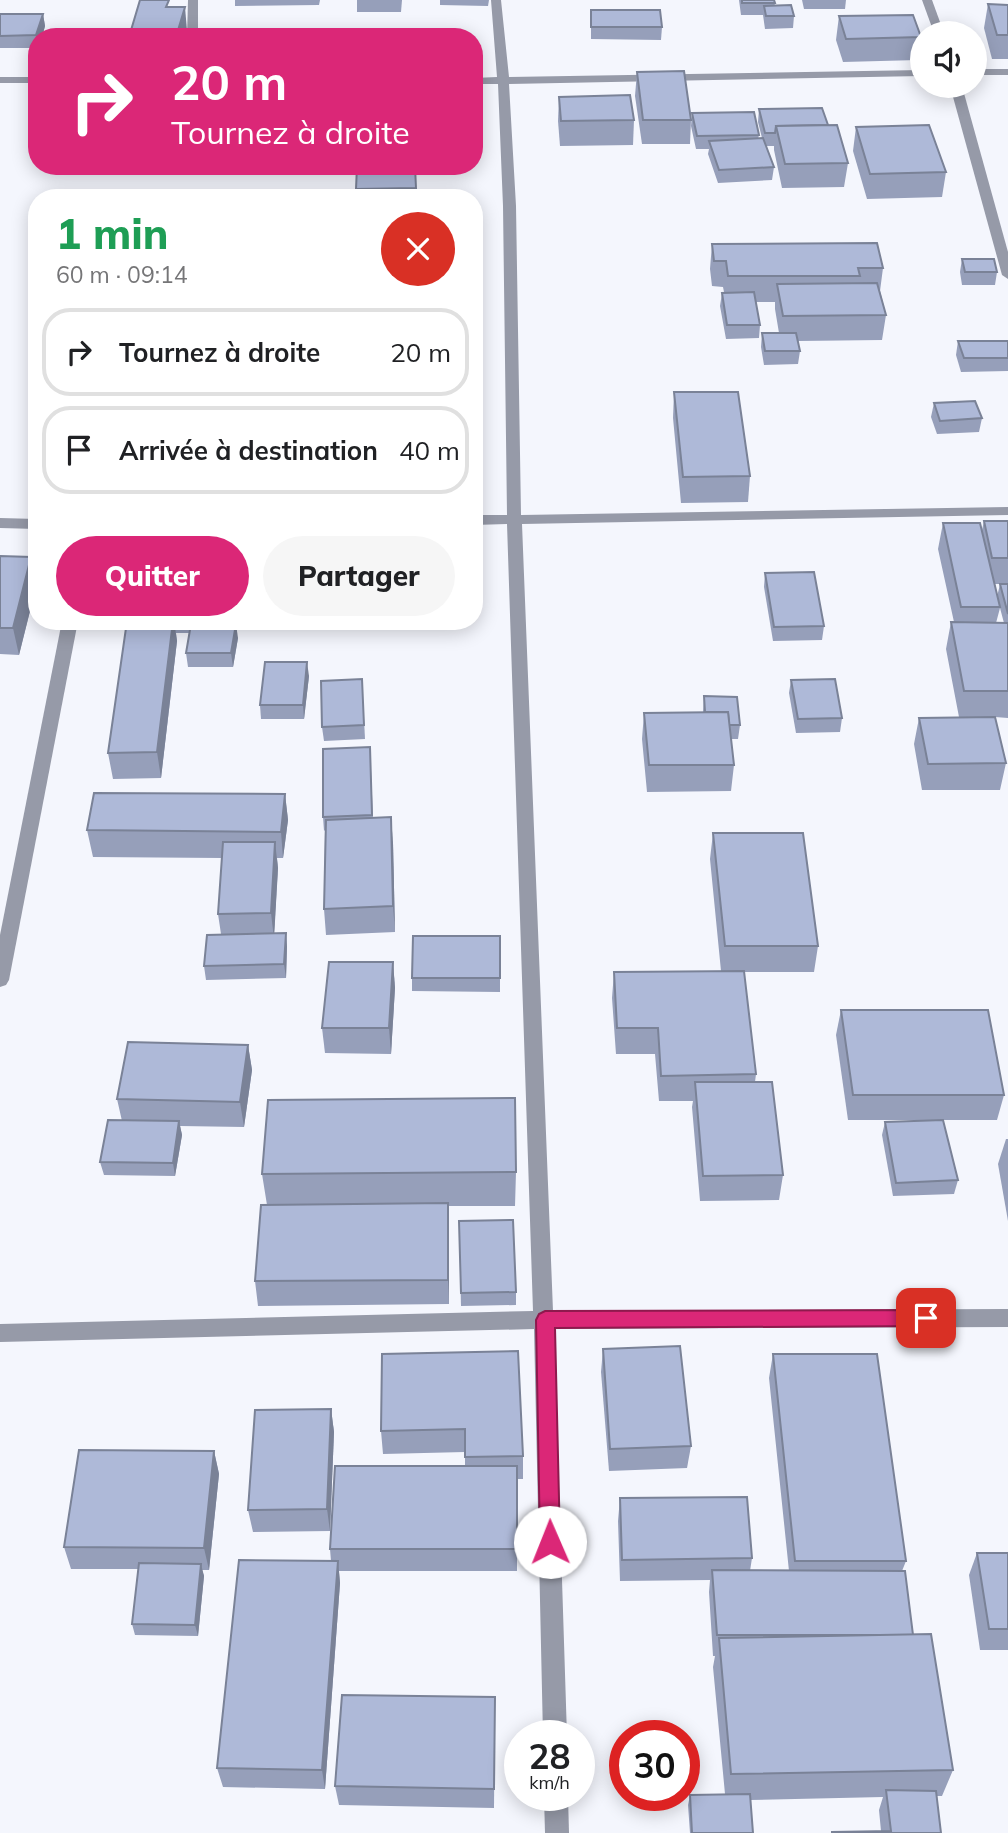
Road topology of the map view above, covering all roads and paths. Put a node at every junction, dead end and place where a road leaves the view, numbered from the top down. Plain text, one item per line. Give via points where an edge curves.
1 (193, 0) edge
2 (496, 0) edge
3 (928, 0) edge
4 (935, 21) edge
5 (192, 28) edge
6 (987, 72) edge
7 (1008, 72) edge
8 (910, 73) edge
9 (0, 80) edge
10 (28, 80) edge
11 (483, 81) edge
12 (506, 81) junction
13 (959, 98) edge
14 (1008, 275) edge
15 (1008, 511) edge
16 (483, 520) edge
17 (514, 520) junction
18 (0, 523) edge
19 (28, 524) edge
20 (68, 630) edge
21 (0, 980) edge
22 (1008, 1318) edge
23 (545, 1320) junction
24 (0, 1333) edge
25 (555, 1720) edge
26 (556, 1811) edge
27 (557, 1833) edge

1 - 5 street
2 - 12 street
3 - 4 street
6 - 7 street
8 - 12 street
9 - 10 street
11 - 12 street
12 - 17 street
13 - 14 street
15 - 17 street
16 - 17 street
17 - 23 street
18 - 19 street
20 - 21 street
22 - 23 street
23 - 24 street
23 - 25 street
26 - 27 street

